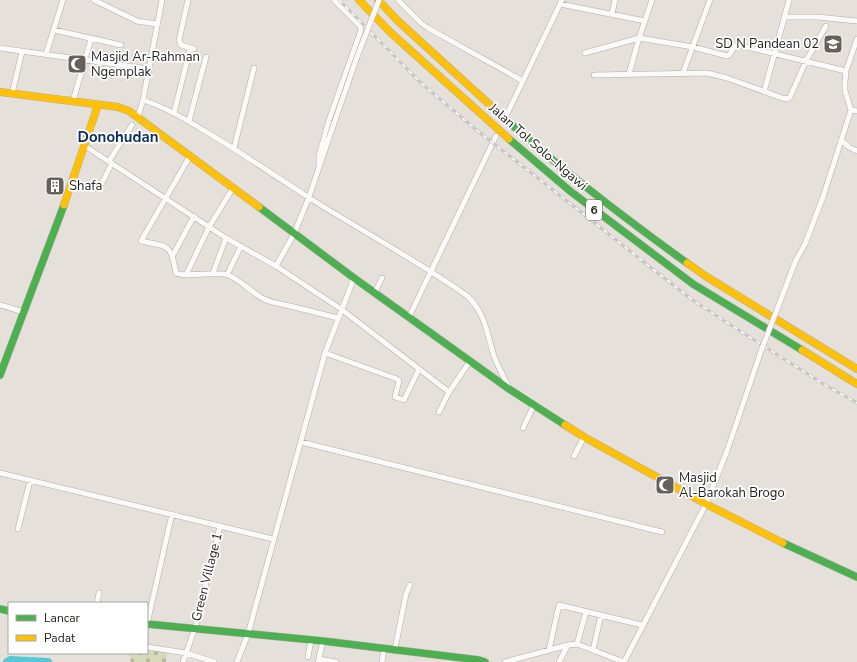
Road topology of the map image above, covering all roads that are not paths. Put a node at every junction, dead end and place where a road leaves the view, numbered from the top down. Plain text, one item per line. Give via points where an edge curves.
1 (63, 0) edge
2 (94, 0) edge
3 (162, 0) edge
4 (188, 0) edge
5 (334, 0) edge
6 (359, 0) edge
7 (379, 0) edge
8 (398, 0) edge
9 (615, 0) edge
10 (652, 0) edge
11 (710, 0) edge
12 (789, 0) edge
13 (561, 2) edge
14 (612, 14) junction
15 (784, 17) junction
16 (645, 21) junction
17 (857, 21) edge
18 (157, 24) junction
19 (826, 26) dead end
20 (54, 30) junction
21 (639, 38) junction
22 (90, 39) junction
23 (857, 39) edge
24 (121, 45) dead end
25 (0, 48) edge
26 (693, 48) junction
27 (22, 52) junction
28 (585, 53) dead end
29 (775, 53) junction
30 (46, 54) junction
31 (206, 57) dead end
32 (851, 57) junction
33 (84, 59) junction
34 (857, 59) edge
35 (806, 60) junction
36 (254, 68) dead end
37 (149, 69) junction
38 (846, 71) junction
39 (630, 74) junction
40 (683, 74) junction
41 (594, 75) dead end
42 (523, 81) junction
43 (0, 92) edge
44 (764, 92) junction
45 (12, 94) junction
46 (143, 100) junction
47 (73, 102) junction
48 (98, 105) junction
49 (851, 110) junction
50 (857, 111) edge
51 (174, 112) junction
52 (507, 114) dead end
53 (138, 117) junction
54 (189, 121) junction
55 (132, 125) dead end
56 (496, 136) dead end
57 (841, 140) junction
58 (85, 146) junction
59 (234, 148) junction
60 (857, 151) edge
61 (190, 156) junction
62 (111, 162) junction
63 (319, 167) junction
64 (101, 185) dead end
65 (233, 188) junction
66 (309, 197) junction
67 (166, 198) junction
68 (194, 216) junction
69 (209, 227) junction
70 (294, 234) junction
71 (226, 238) junction
72 (241, 246) junction
73 (173, 255) junction
74 (276, 266) junction
75 (430, 272) junction
76 (213, 273) junction
77 (186, 275) junction
78 (227, 275) junction
79 (354, 278) junction
80 (382, 278) dead end
81 (376, 292) junction
82 (0, 305) edge
83 (341, 309) junction
84 (24, 312) junction
85 (409, 317) junction
86 (338, 318) junction
87 (325, 353) junction
88 (470, 361) junction
89 (419, 369) junction
90 (857, 369) edge
91 (0, 375) edge
92 (857, 384) edge
93 (509, 389) junction
94 (449, 392) junction
95 (534, 405) junction
96 (439, 412) dead end
97 (523, 428) dead end
98 (584, 437) junction
99 (301, 442) junction
100 (574, 456) dead end
101 (0, 473) edge
102 (30, 481) junction
103 (706, 504) junction
104 (172, 514) junction
105 (220, 526) junction
106 (18, 528) dead end
107 (662, 532) dead end
108 (273, 539) junction
109 (857, 577) edge
110 (410, 585) dead end
111 (99, 593) dead end
112 (97, 602) edge
113 (0, 609) edge
114 (586, 612) junction
115 (0, 613) edge
116 (601, 615) junction
117 (148, 620) edge
118 (148, 624) edge
119 (642, 625) junction
120 (195, 628) junction
121 (248, 634) junction
122 (311, 640) junction
123 (322, 641) junction
124 (577, 644) junction
125 (568, 645) junction
126 (148, 647) edge
127 (384, 648) junction
128 (395, 649) junction
129 (549, 650) junction
130 (593, 650) junction
131 (186, 653) junction
132 (308, 657) dead end
133 (318, 661) edge
134 (182, 662) edge
135 (214, 662) edge
136 (237, 662) edge
137 (336, 662) edge
138 (382, 662) edge
139 (485, 662) edge
140 (505, 662) edge
141 (560, 662) edge
142 (624, 662) edge

1 - 20 street
2 - 18 street via 137,20
3 - 18 street
4 - 51 street via 179,40 181,46 192,49
5 - 63 street via 361,30 329,120 319,156
6 - 92 main road, Jalan Tol Solo–Ngawi / 6 via 513,144 570,191 693,284
7 - 63 street, bridge
7 - 90 main road, Jalan Tol Solo–Ngawi / 6 via 398,21 522,134 632,223 707,277
8 - 42 street via 428,28
9 - 14 street
10 - 16 street
11 - 26 street
12 - 15 street
13 - 14 street
13 - 42 street
14 - 16 street
15 - 17 street
15 - 29 street
16 - 21 street
18 - 37 street
19 - 35 street
20 - 22 street
20 - 30 street
21 - 26 street
21 - 28 street
21 - 39 street
22 - 24 street
22 - 33 street
23 - 32 street
25 - 27 street
26 - 29 street via 726,56 737,45
26 - 40 street
27 - 30 street
27 - 45 street
29 - 35 street
29 - 44 street
30 - 33 street
31 - 54 street
32 - 34 street
32 - 38 street
33 - 37 street
33 - 47 street
35 - 38 street
35 - 44 street via 788,99
36 - 59 street
37 - 46 street
38 - 49 street via 845,87
39 - 40 street
39 - 41 street
40 - 44 street via 708,74 727,78
42 - 52 street
43 - 45 main road
45 - 47 main road
46 - 51 street
46 - 53 street
47 - 48 main road
48 - 53 main road via 124,109
48 - 58 main road
49 - 50 street
49 - 57 street
51 - 54 street
53 - 61 main road
54 - 59 street
55 - 62 street
56 - 75 street
57 - 60 street
57 - 103 street, bridge via 823,197 761,350
58 - 62 street
58 - 84 main road
59 - 66 street
61 - 65 main road
61 - 67 street
62 - 64 street
62 - 67 street
63 - 66 street
65 - 69 street
65 - 70 main road
66 - 70 street
66 - 75 street
67 - 68 street
67 - 73 street via 141,241 163,246
68 - 69 street
68 - 73 street
69 - 71 street
69 - 77 street
70 - 74 street
70 - 79 main road
71 - 72 street
71 - 76 street
72 - 74 street
72 - 78 street
73 - 77 street via 176,273
74 - 83 street
75 - 85 street
75 - 93 street via 473,302 484,319 495,358
76 - 77 street
76 - 78 street
78 - 86 street via 262,298
79 - 81 main road
79 - 83 street
80 - 81 street
81 - 85 main road
82 - 84 street
83 - 86 street
83 - 89 street
84 - 91 main road
85 - 88 main road
86 - 87 street
87 - 89 street via 399,380 395,396 402,400
87 - 99 street
88 - 93 main road
88 - 94 street
89 - 94 street
93 - 95 main road
94 - 96 street
95 - 97 street
95 - 98 main road
98 - 100 street
98 - 103 main road
99 - 107 street
99 - 108 street
101 - 102 street
102 - 104 street
102 - 106 street
103 - 109 main road
103 - 119 street
104 - 105 street
104 - 117 street
105 - 108 street
105 - 120 street, Green Village 1
108 - 121 street
110 - 128 street
111 - 112 street
113 - 115 street
114 - 116 street
114 - 124 street
114 - 129 street via 559,605
116 - 119 street
116 - 130 street
118 - 120 main road
119 - 142 street
120 - 121 main road
120 - 131 street, Green Village 1
121 - 122 main road
121 - 136 street
122 - 123 main road
122 - 132 street
123 - 127 main road
123 - 133 street
124 - 125 street
124 - 130 street
125 - 129 street
125 - 141 street
126 - 131 street
127 - 128 main road
127 - 138 street
128 - 139 main road
129 - 140 street
130 - 142 street
131 - 134 street, Green Village 1
131 - 135 street
133 - 137 street

